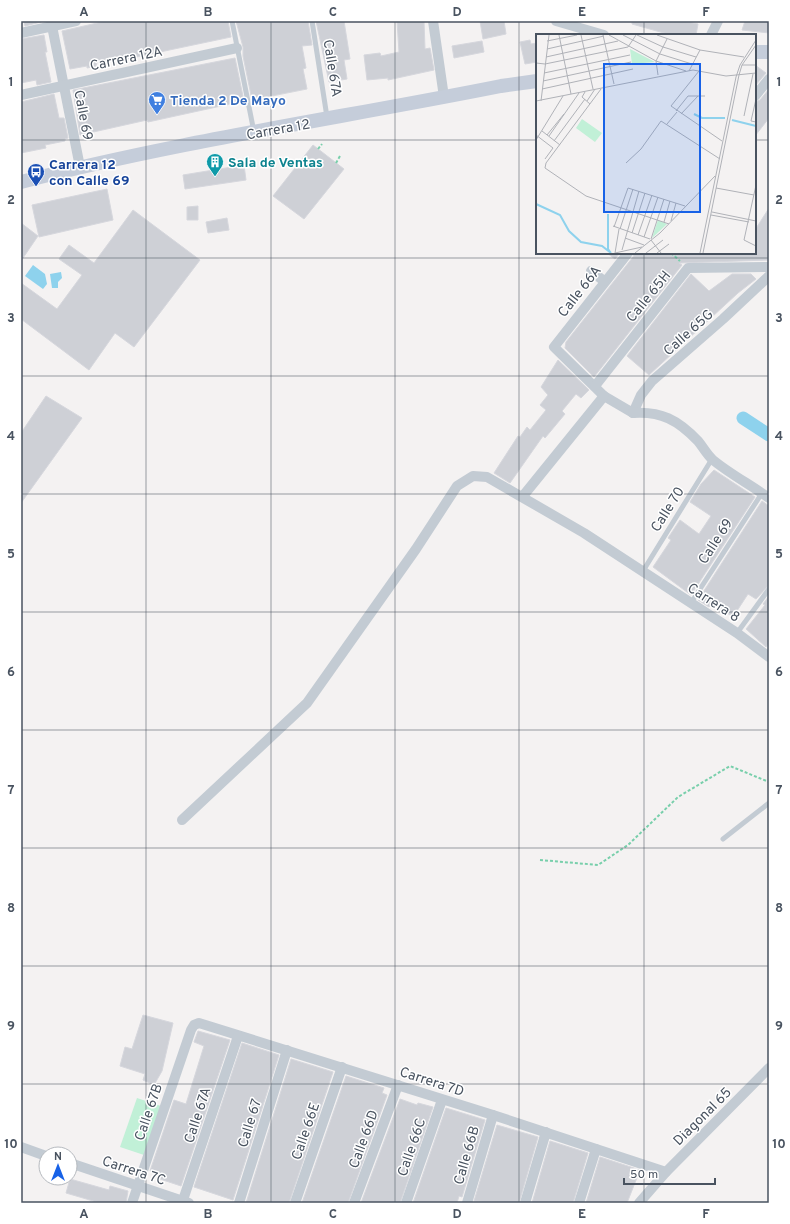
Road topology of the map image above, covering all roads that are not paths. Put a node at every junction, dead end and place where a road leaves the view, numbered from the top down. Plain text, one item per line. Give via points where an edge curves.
1 (76, 21) edge
2 (232, 21) edge
3 (312, 21) edge
4 (433, 21) edge
5 (556, 21) edge
6 (718, 21) edge
7 (52, 24) edge
8 (21, 33) edge
9 (601, 34) edge
10 (712, 34) edge
11 (237, 48) junction
12 (756, 52) edge
13 (769, 52) edge
14 (769, 80) edge
15 (536, 81) edge
16 (64, 86) junction
17 (21, 95) edge
18 (756, 95) edge
19 (444, 97) junction
20 (327, 120) junction
21 (254, 133) junction
22 (80, 167) junction
23 (21, 182) edge
24 (627, 254) edge
25 (769, 267) edge
26 (591, 271) dead end
27 (769, 276) edge
28 (604, 281) junction
29 (594, 386) junction
30 (604, 396) junction
31 (633, 414) junction
32 (712, 459) junction
33 (523, 496) junction
34 (766, 496) edge
35 (643, 571) junction
36 (769, 588) edge
37 (691, 604) junction
38 (737, 633) junction
39 (769, 657) edge
40 (769, 803) edge
41 (182, 820) dead end
42 (723, 839) dead end
43 (191, 1030) joint
44 (238, 1036) junction
45 (287, 1050) junction
46 (342, 1067) junction
47 (769, 1068) edge
48 (398, 1085) junction
49 (442, 1100) junction
50 (493, 1115) junction
51 (546, 1132) junction
52 (21, 1147) edge
53 (596, 1149) junction
54 (38, 1153) edge
55 (78, 1166) edge
56 (666, 1172) junction
57 (138, 1186) junction
58 (185, 1202) edge
59 (132, 1203) edge
60 (239, 1203) edge
61 (295, 1203) edge
62 (354, 1203) edge
63 (406, 1203) edge
64 (467, 1203) edge
65 (525, 1203) edge
66 (579, 1203) edge
67 (639, 1203) edge

1 - 7 street
2 - 11 lane
3 - 20 lane, Calle 67A
4 - 19 street
5 - 9 street
6 - 10 street
7 - 8 street
7 - 16 street, Calle 69
11 - 16 street, Carrera 12A
11 - 21 lane
12 - 13 main road
14 - 18 street
15 - 19 main road, Carrera 12
16 - 17 street, Carrera 12A
16 - 22 street, Calle 69
19 - 20 main road, Carrera 12
20 - 21 main road, Carrera 12
21 - 22 main road, Carrera 12
22 - 23 main road, Carrera 12
24 - 28 street, Calle 66A
25 - 29 street, Calle 65H via 688,268
26 - 28 street
27 - 31 street, Calle 65G via 723,320 652,381 641,395
28 - 29 street, Calle 66A via 554,347
29 - 30 street
30 - 31 street
30 - 33 street
31 - 32 street via 650,412 665,416 698,441
32 - 34 street
32 - 35 lane, Calle 70
33 - 35 street, Carrera 8
33 - 41 street, Carrera 8 via 487,477 473,476 457,486 407,562 307,703
34 - 37 lane, Calle 69
35 - 37 street, Carrera 8
36 - 38 lane
37 - 38 street, Carrera 8
38 - 39 street, Carrera 8
40 - 42 lane
43 - 44 street, Carrera 7D via 196,1023 202,1023
43 - 57 street, Calle 67B
44 - 45 street, Carrera 7D
44 - 58 street, Calle 67A
45 - 46 street, Carrera 7D
45 - 60 street, Calle 67
46 - 48 street, Carrera 7D
46 - 61 street, Calle 66E
47 - 56 street, Diagonal 65
48 - 49 street, Carrera 7D
48 - 62 street, Calle 66D
49 - 50 street, Carrera 7D
49 - 63 street, Calle 66C
50 - 51 street, Carrera 7D
50 - 64 street, Calle 66B
51 - 53 street, Carrera 7D
51 - 65 street
52 - 54 street
53 - 56 street, Carrera 7D
53 - 66 street
55 - 57 street, Carrera 7C
56 - 67 street, Diagonal 65
57 - 58 street, Carrera 7C
57 - 59 street, Calle 67B

